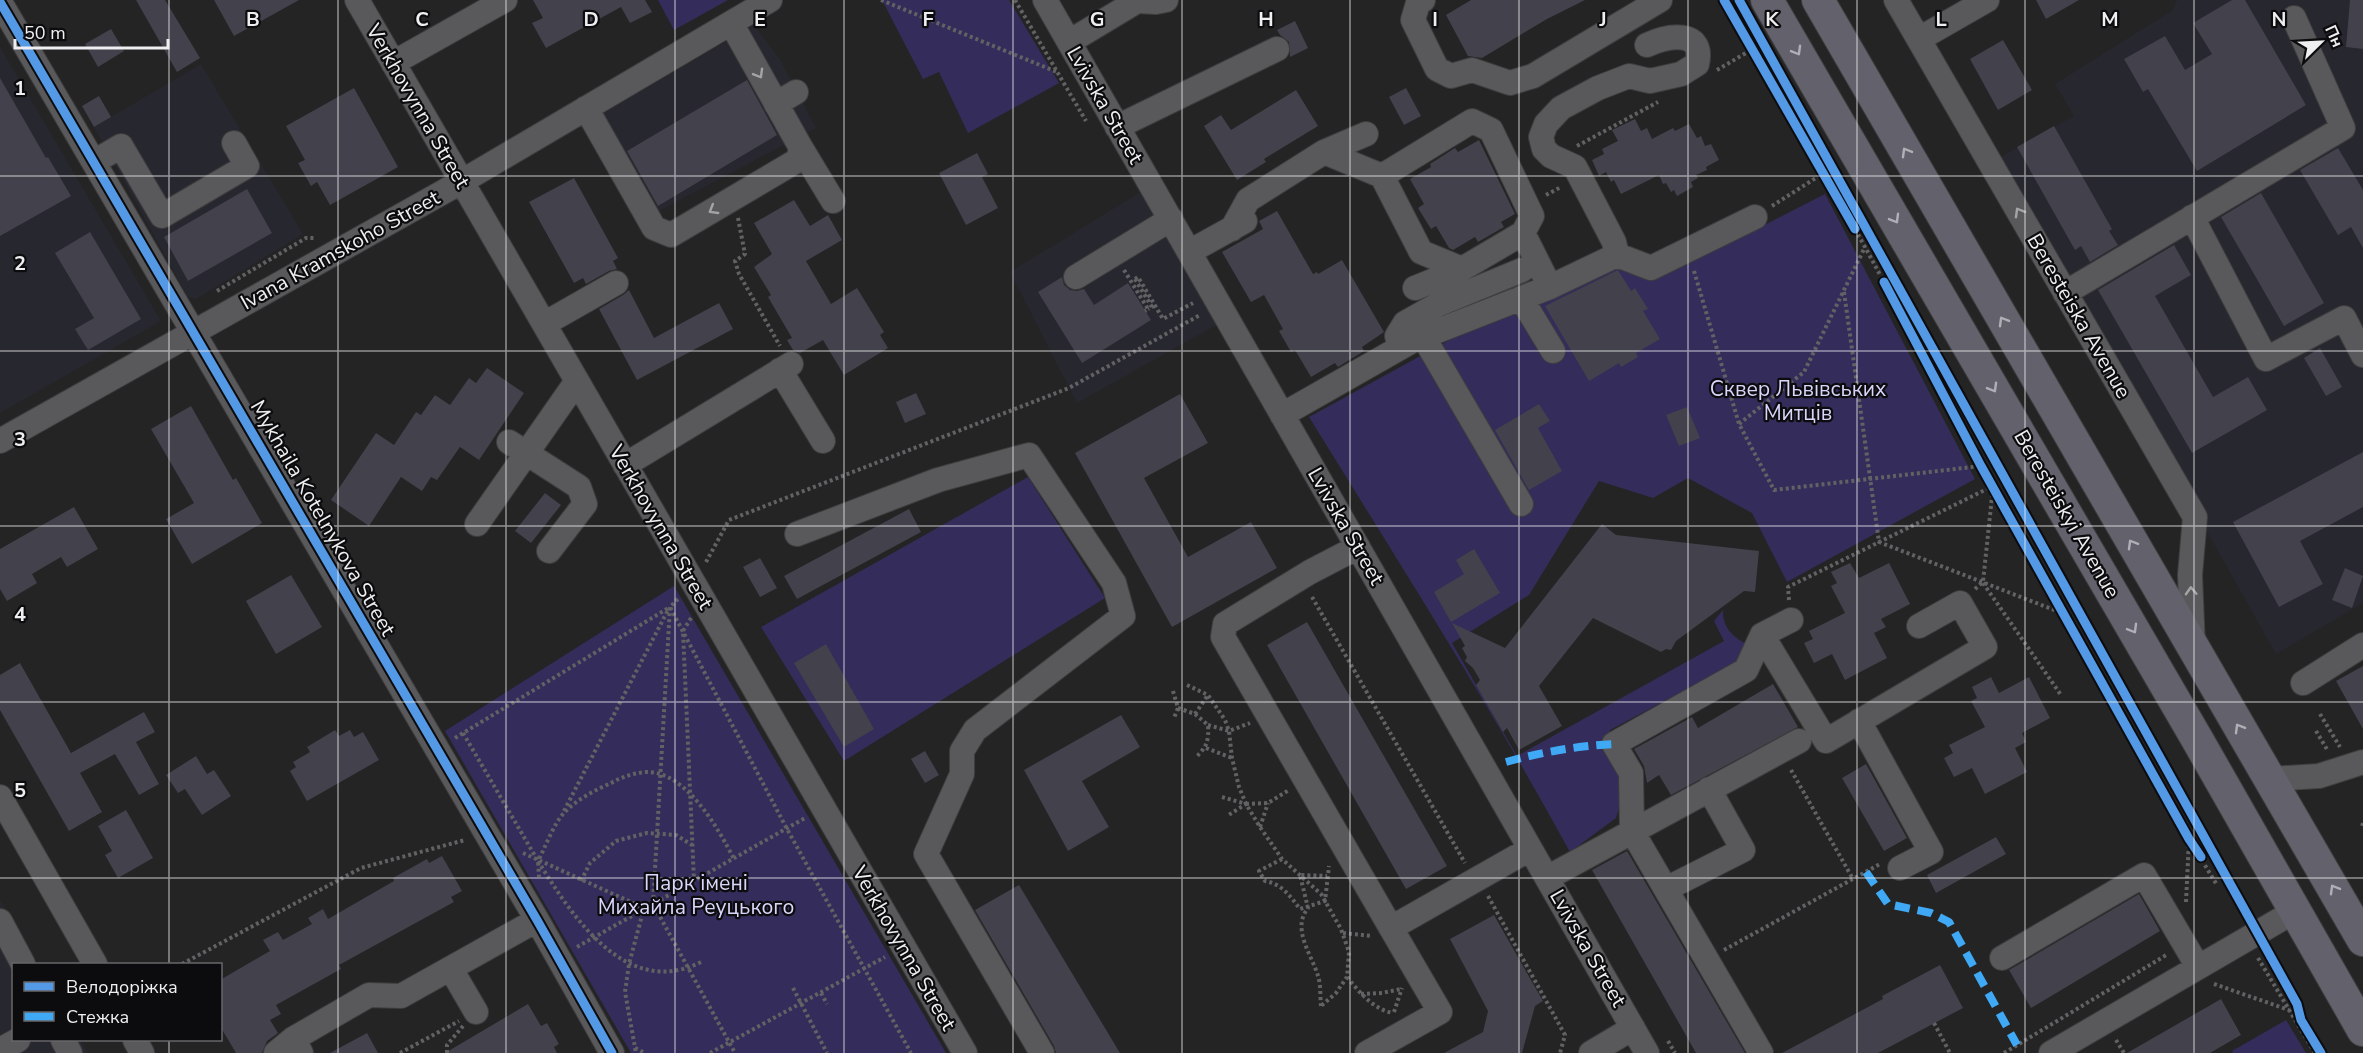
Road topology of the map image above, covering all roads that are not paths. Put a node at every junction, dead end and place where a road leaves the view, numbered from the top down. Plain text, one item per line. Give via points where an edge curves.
1 (357, 0) edge
2 (505, 0) edge
3 (770, 0) edge
4 (1045, 0) edge
5 (1137, 0) edge
6 (1166, 0) edge
7 (1423, 0) edge
8 (1660, 0) edge
9 (1767, 0) edge
10 (1818, 0) edge
11 (1896, 0) edge
12 (1987, 0) edge
13 (0, 2) edge
14 (2294, 18) dead end
15 (731, 23) junction
16 (1919, 39) junction
17 (1069, 42) junction
18 (1647, 45) dead end
19 (1277, 49) dead end
20 (393, 63) junction
21 (586, 108) junction
22 (1118, 127) junction
23 (1366, 134) dead end
24 (234, 143) dead end
25 (801, 148) junction
26 (1324, 152) junction
27 (94, 162) junction
28 (1382, 176) junction
29 (461, 182) junction
30 (833, 201) dead end
31 (1755, 217) road end
32 (2192, 217) junction
33 (1523, 233) junction
34 (1221, 251) dead end
35 (1617, 255) junction
36 (1193, 264) junction
37 (1462, 269) junction
38 (1522, 270) dead end
39 (1076, 277) dead end
40 (616, 283) dead end
41 (1550, 287) junction
42 (1415, 288) dead end
43 (2065, 293) junction
44 (1521, 298) junction
45 (544, 324) junction
46 (194, 331) junction
47 (1423, 336) junction
48 (1400, 347) junction
49 (1552, 351) dead end
50 (2363, 355) edge
51 (577, 381) junction
52 (1282, 415) junction
53 (0, 441) edge
54 (823, 441) dead end
55 (517, 448) junction
56 (625, 465) junction
57 (1521, 504) dead end
58 (477, 524) dead end
59 (796, 534) dead end
60 (1358, 547) junction
61 (549, 551) dead end
62 (1791, 620) road end
63 (1919, 626) dead end
64 (1762, 635) junction
65 (2363, 645) edge
66 (2193, 649) junction
67 (2303, 682) dead end
68 (1859, 722) junction
69 (1790, 746) road end
70 (2354, 758) edge
71 (2269, 779) junction
72 (1709, 789) junction
73 (0, 797) edge
74 (1632, 831) junction
75 (1530, 849) junction
76 (1900, 868) road end
77 (1547, 878) junction
78 (1666, 889) junction
79 (2295, 911) junction
80 (533, 913) junction
81 (0, 921) edge
82 (1384, 932) junction
83 (2363, 940) edge
84 (2002, 958) dead end
85 (22, 963) edge
86 (94, 963) edge
87 (451, 969) junction
88 (2205, 975) junction
89 (476, 1012) road end
90 (1633, 1028) junction
91 (2363, 1030) edge
92 (16, 1041) edge
93 (290, 1048) edge
94 (0, 1050) edge
95 (612, 1053) edge
96 (965, 1053) edge
97 (1042, 1053) edge
98 (1367, 1053) edge
99 (1591, 1053) edge
100 (1647, 1053) edge
101 (1761, 1053) edge
102 (2051, 1053) edge

1 - 20 street, Verkhovynna Street
2 - 20 street
3 - 15 street, Ivana Kramskoho Street
4 - 17 street, Lvivska Street
5 - 6 street
5 - 17 street
7 - 8 street via 1418,3 1413,20 1437,69 1451,76 1472,69 1510,83 1533,76
9 -> 79 main road, Beresteiskyi Avenue
66 -> 10 main road, Beresteiskyi Avenue
11 - 16 street, Beresteiska Avenue
12 - 16 street
13 - 27 street, Mykhaila Kotelnykova Street
14 - 32 street via 2343,128
15 - 21 street, Ivana Kramskoho Street
15 -> 25 street via 786,98
43 -> 16 street, Beresteiska Avenue
17 - 22 street, Lvivska Street
18 - 35 street via 1672,35 1685,38 1696,44 1698,64 1682,74 1650,81 1629,76 1598,88 1561,108 1546,124 1541,137 1551,156 1575,167
19 - 22 street
20 - 29 street, Verkhovynna Street
25 -> 21 street via 798,160 670,235 654,228
21 - 29 street, Ivana Kramskoho Street
22 - 36 street, Lvivska Street
23 - 26 street
24 - 27 street via 248,166 162,216 121,146
25 - 30 street
26 - 28 street
26 - 36 street via 1248,200 1242,223
27 - 46 street, Mykhaila Kotelnykova Street
28 - 33 street via 1472,121 1491,130 1527,205 1532,216
28 - 37 street via 1421,252
29 - 45 street, Verkhovynna Street
29 - 46 street, Ivana Kramskoho Street
31 - 35 street via 1651,268
32 - 43 street
32 - 50 street via 2266,360 2344,318
33 - 37 street
33 - 41 street
34 - 36 street
35 - 41 street
36 - 39 street
36 - 52 street, Lvivska Street
37 - 42 street
38 - 48 street via 1437,305 1405,323 1397,336
40 - 45 street
41 - 44 street
66 -> 43 street, Beresteiska Avenue via 2190,575 2195,517
44 - 47 street
44 - 49 street
45 - 51 street, Verkhovynna Street
46 - 53 street, Ivana Kramskoho Street
46 - 80 street, Mykhaila Kotelnykova Street
47 - 48 street
47 - 57 street
48 - 52 street
51 - 55 street
51 - 56 street, Verkhovynna Street
52 - 60 street, Lvivska Street
54 - 56 street via 785,367
55 - 58 street
55 - 61 street via 579,486 585,504
56 - 96 street, Verkhovynna Street
59 - 97 street via 938,480 1029,455 1114,583 1124,616 975,730 962,751 962,774 926,854
60 - 75 street, Lvivska Street
60 - 82 street via 1225,624 1223,637
62 - 64 street
63 - 68 street via 1960,603 1985,647
64 - 68 street via 1826,741
64 - 74 street via 1746,670 1614,744 1630,773
65 - 67 street
71 -> 66 main road, Beresteiskyi Avenue
68 - 76 street via 1931,852
69 - 72 street
70 - 71 street via 2319,776
83 -> 71 main road, Beresteiskyi Avenue
72 - 74 street
72 - 78 street via 1743,850
73 - 86 street
74 - 77 street
74 - 78 street
75 - 77 street, Lvivska Street
75 - 82 street
77 - 90 street, Lvivska Street
78 - 101 street
79 - 88 street
79 - 91 main road, Beresteiskyi Avenue
80 - 87 street
80 - 95 street, Mykhaila Kotelnykova Street
81 - 85 street
82 - 98 street via 1440,1012
84 - 88 street via 2144,875
87 - 89 street
87 - 93 street via 401,996 369,995
88 - 102 street
90 - 99 street
90 - 100 street, Lvivska Street
92 - 94 street

